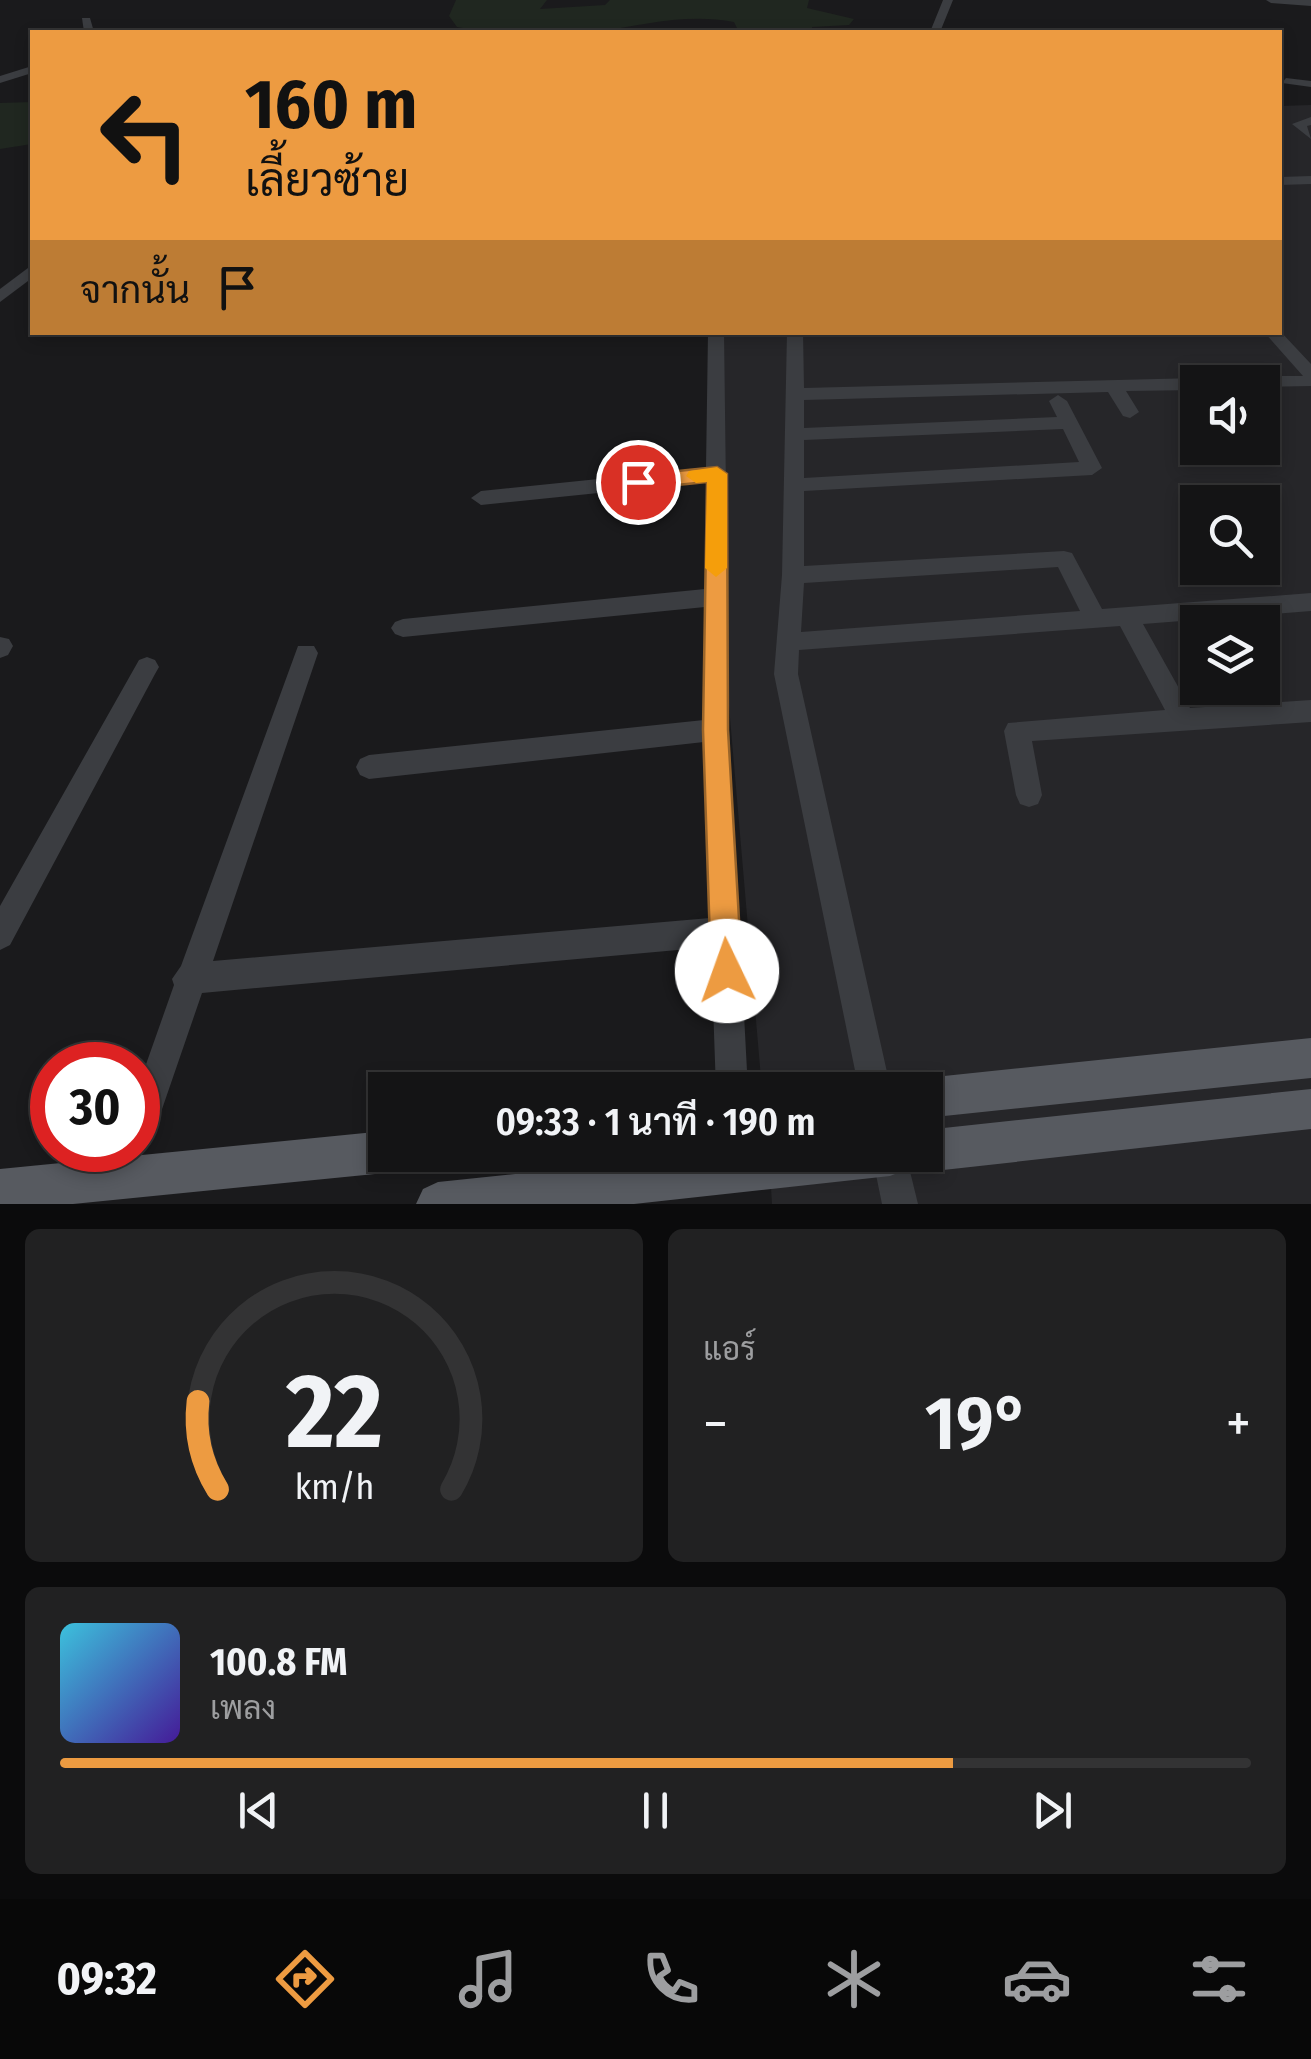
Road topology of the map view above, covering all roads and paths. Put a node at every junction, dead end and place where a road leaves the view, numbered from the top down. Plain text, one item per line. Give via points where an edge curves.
1 (948, 0) edge
2 (1271, 0) edge
3 (1311, 4) edge
4 (937, 30) edge
5 (30, 70) edge
6 (0, 80) edge
7 (1286, 81) dead end
8 (1311, 84) edge
9 (1311, 121) edge
10 (1311, 135) edge
11 (1311, 180) edge
12 (1282, 181) edge
13 (30, 272) edge
14 (0, 297) edge
15 (716, 335) edge
16 (795, 335) edge
17 (1275, 335) edge
18 (1311, 378) edge
19 (1280, 380) edge
20 (1180, 384) edge
21 (1113, 386) junction
22 (798, 394) junction
23 (1058, 401) dead end
24 (1130, 412) dead end
25 (1069, 423) junction
26 (797, 434) junction
27 (717, 474) junction
28 (795, 484) junction
29 (481, 498) dead end
30 (793, 575) junction
31 (716, 597) junction
32 (1311, 602) edge
33 (1126, 615) junction
34 (1094, 618) junction
35 (403, 628) dead end
36 (787, 642) junction
37 (306, 653) dead end
38 (148, 667) dead end
39 (1311, 711) edge
40 (1182, 718) junction
41 (716, 730) junction
42 (369, 768) dead end
43 (1028, 794) dead end
44 (725, 931) junction
45 (0, 934) edge
46 (187, 980) junction
47 (1311, 1058) edge
48 (160, 1064) edge
49 (731, 1072) edge
50 (871, 1072) edge
51 (943, 1096) edge
52 (1311, 1108) edge
53 (943, 1149) edge
54 (368, 1153) edge
55 (160, 1162) edge
56 (88, 1172) edge
57 (675, 1172) edge
58 (893, 1172) edge
59 (0, 1190) edge
60 (438, 1204) edge
61 (900, 1204) edge

1 - 4 street
2 - 3 street
5 - 6 street
7 - 8 street
9 - 10 street via 1298,124
11 - 12 street
13 - 14 street
15 - 27 street
16 - 22 street
17 - 18 street
18 - 19 street
20 - 21 street
21 - 22 street
21 - 24 street
22 - 26 street
23 - 25 street
25 - 26 street
25 - 28 street via 1092,468
26 - 28 street
27 - 29 street
27 - 31 street
28 - 30 street
30 - 34 street via 1064,559
30 - 36 street
31 - 35 street
31 - 41 street
32 - 33 street
33 - 34 street
33 - 40 street
34 - 36 street
36 - 50 street via 786,674
37 - 46 street
38 - 45 street
39 - 40 street
40 - 43 street via 1017,732
41 - 42 street
41 - 44 street
44 - 46 street
44 - 49 street
46 - 48 street
47 - 51 main road
52 - 53 main road
54 - 55 main road
56 - 59 main road
57 - 60 main road
58 - 61 street

